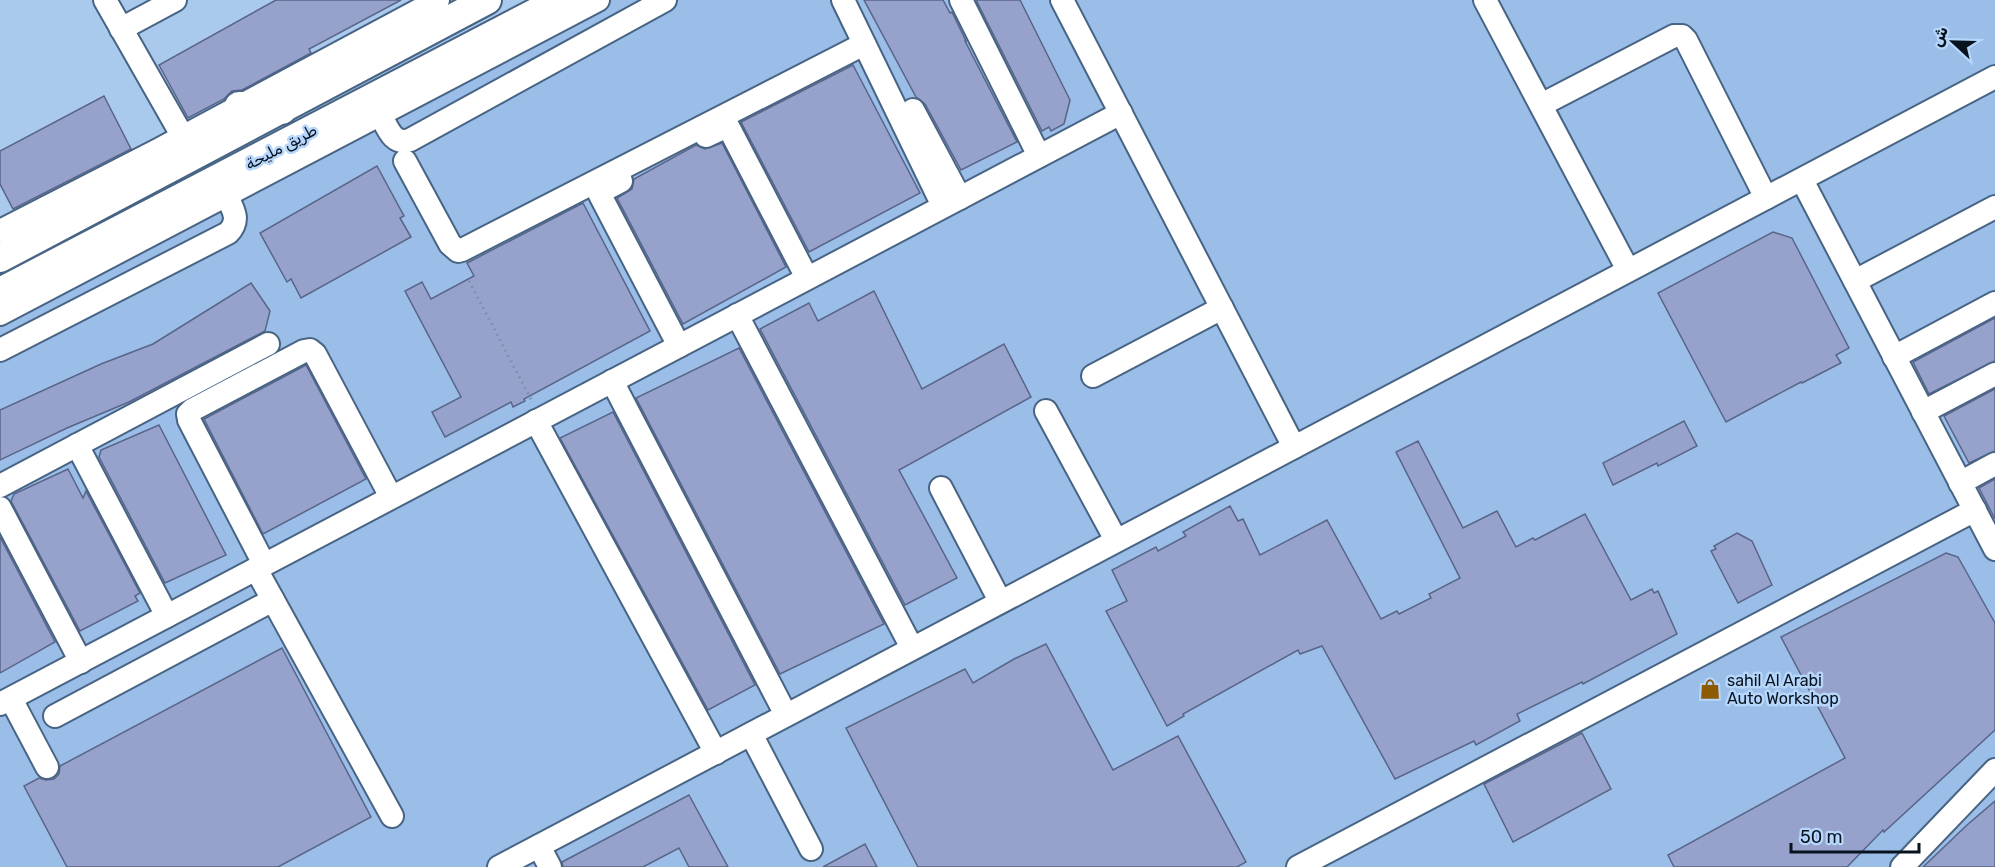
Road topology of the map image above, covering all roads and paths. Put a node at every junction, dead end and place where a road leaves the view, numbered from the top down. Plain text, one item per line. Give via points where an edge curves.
1 (105, 0) edge
2 (175, 0) edge
3 (438, 0) edge
4 (560, 0) edge
5 (598, 0) edge
6 (665, 0) edge
7 (843, 0) edge
8 (855, 0) edge
9 (961, 0) edge
10 (1062, 0) edge
11 (1485, 0) edge
12 (477, 3) edge
13 (121, 29) junction
14 (864, 44) junction
15 (1995, 77) edge
16 (1541, 105) junction
17 (239, 106) junction
18 (282, 110) junction
19 (1121, 113) junction
20 (380, 114) junction
21 (183, 137) junction
22 (1039, 156) junction
23 (405, 161) dead end
24 (1802, 180) junction
25 (226, 195) junction
26 (1766, 198) junction
27 (952, 202) junction
28 (1995, 207) edge
29 (0, 231) edge
30 (0, 258) edge
31 (1628, 270) junction
32 (807, 278) junction
33 (468, 281) dead end
34 (1855, 281) junction
35 (0, 291) edge
36 (1995, 303) edge
37 (1222, 308) junction
38 (0, 314) edge
39 (737, 315) junction
40 (268, 344) dead end
41 (679, 346) junction
42 (0, 350) edge
43 (1894, 357) junction
44 (1995, 374) edge
45 (1093, 376) dead end
46 (612, 381) junction
47 (1995, 391) edge
48 (1046, 411) dead end
49 (1927, 419) junction
50 (538, 420) junction
51 (77, 445) junction
52 (1294, 447) junction
53 (1995, 464) edge
54 (1960, 483) junction
55 (0, 486) edge
56 (941, 488) dead end
57 (391, 497) junction
58 (0, 508) edge
59 (1975, 510) junction
60 (1116, 540) junction
61 (1995, 549) edge
62 (260, 567) junction
63 (273, 600) junction
64 (1000, 602) junction
65 (157, 621) junction
66 (912, 648) junction
67 (167, 657) junction
68 (81, 662) junction
69 (5, 701) edge
70 (786, 715) junction
71 (54, 716) dead end
72 (751, 734) junction
73 (716, 753) junction
74 (47, 767) dead end
75 (1995, 770) edge
76 (392, 816) dead end
77 (539, 846) junction
78 (811, 849) dead end
79 (499, 867) edge
80 (550, 867) edge
81 (1298, 867) edge
82 (1902, 867) edge

1 - 13 street
2 - 13 street
3 - 17 street
4 - 35 main road, طريق مليحة
5 - 20 street
6 - 20 street via 410,140 395,139
7 - 14 street
8 - 27 street
9 - 22 street
10 - 19 street
11 - 16 street
12 - 18 main road, طريق مليحة
13 - 21 street
14 - 23 street via 462,250 450,244
14 - 27 street
15 - 24 street
16 - 26 street via 1674,36 1682,36
16 - 31 street
17 - 18 main road
17 - 21 street
18 - 30 main road, طريق مليحة
19 - 22 street
19 - 37 street
20 - 25 street
21 - 29 street
22 - 27 street
24 - 26 street
24 - 34 street
25 - 38 street
25 - 42 street via 236,221 228,233
26 - 31 street
27 - 32 street
28 - 34 street
31 - 52 street
32 - 39 street
32 - 41 street via 728,127 602,191 600,197
33 - 50 path
34 - 43 street
36 - 43 street
37 - 45 street
37 - 52 street
39 - 41 street
39 - 66 street
40 - 51 street
41 - 46 street
43 - 49 street
44 - 49 street
46 - 50 street
46 - 70 street
47 - 49 street
48 - 60 street
49 - 54 street
50 - 57 street
50 - 73 street
51 - 55 street
51 - 65 street
52 - 60 street
53 - 54 street
54 - 59 street
56 - 64 street
57 - 62 street
57 - 62 street via 310,350 202,404 189,412 189,420
58 - 68 street
59 - 61 street
59 - 81 street
60 - 64 street
62 - 63 street
62 - 65 street
63 - 67 street
63 - 76 street
64 - 66 street
65 - 67 street
65 - 68 street
66 - 70 street
67 - 71 street
68 - 69 street
69 - 74 street
70 - 72 street
72 - 73 street
72 - 78 street
73 - 77 street
75 - 82 street
77 - 79 street
77 - 80 street

